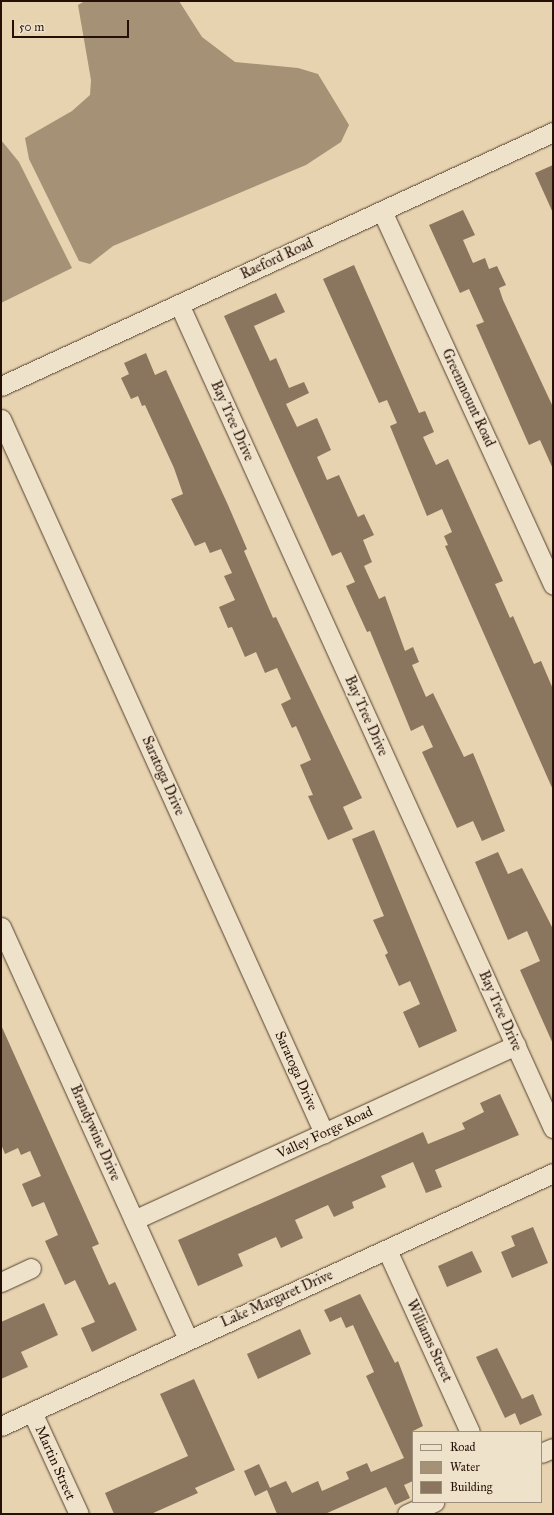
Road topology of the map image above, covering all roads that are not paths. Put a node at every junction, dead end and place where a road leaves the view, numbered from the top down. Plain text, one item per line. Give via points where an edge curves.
1 (553, 132) edge
2 (382, 211) junction
3 (179, 304) junction
4 (1, 386) edge
5 (1, 419) edge
6 (553, 585) edge
7 (1, 927) edge
8 (516, 1045) junction
9 (553, 1128) edge
10 (324, 1133) junction
11 (553, 1173) edge
12 (134, 1220) junction
13 (387, 1250) junction
14 (32, 1268) dead end
15 (1, 1282) edge
16 (188, 1339) junction
17 (32, 1412) junction
18 (1, 1426) edge
19 (470, 1431) edge
20 (553, 1448) edge
21 (542, 1453) edge
22 (432, 1503) edge
23 (79, 1514) edge
24 (407, 1514) edge

1 - 2 street, Raeford Road
2 - 3 street, Raeford Road
2 - 6 street, Greenmount Road
3 - 4 street, Raeford Road
3 - 8 street, Bay Tree Drive
5 - 10 street, Saratoga Drive
7 - 12 street, Brandywine Drive
8 - 9 street, Bay Tree Drive
8 - 10 street, Valley Forge Road
10 - 12 street, Valley Forge Road
11 - 13 street, Lake Margaret Drive
12 - 16 street, Brandywine Drive
13 - 16 street, Lake Margaret Drive
13 - 19 street, Williams Street
14 - 15 street
16 - 17 street, Lake Margaret Drive
17 - 18 street, Lake Margaret Drive
17 - 23 street, Martin Street
20 - 21 street
22 - 24 street

